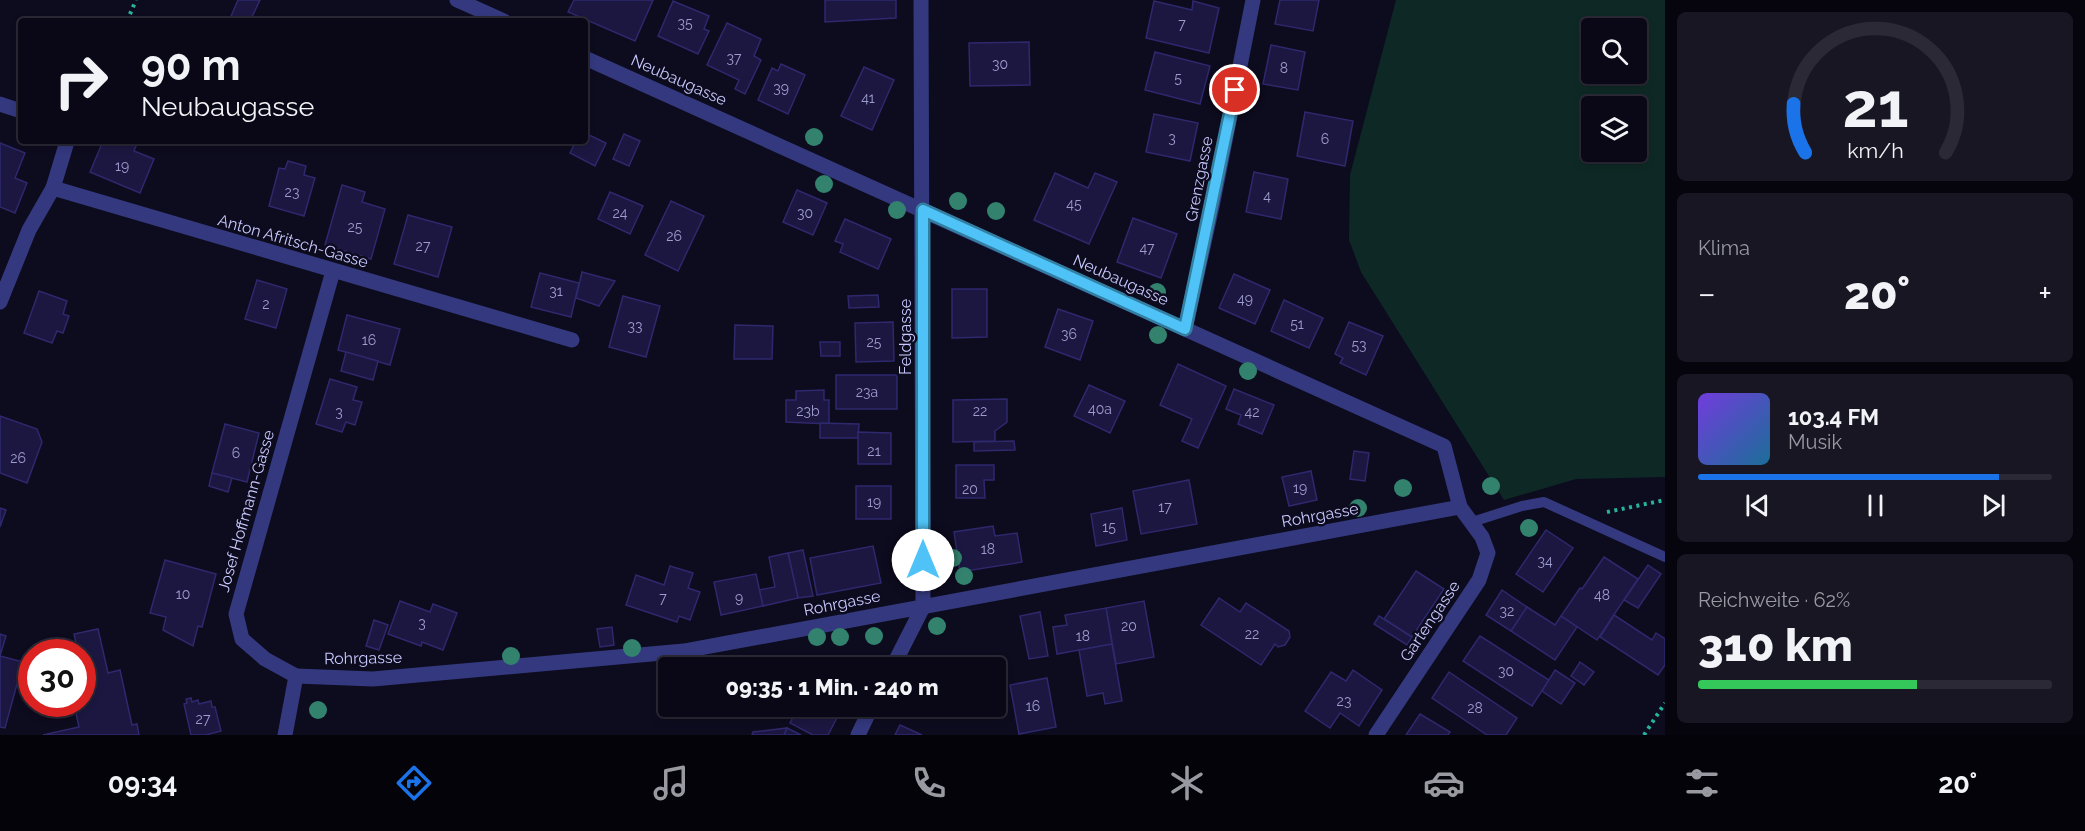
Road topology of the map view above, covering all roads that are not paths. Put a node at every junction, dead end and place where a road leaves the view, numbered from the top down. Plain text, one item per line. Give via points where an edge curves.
1 (457, 0) edge
2 (921, 0) edge
3 (1252, 0) edge
4 (497, 18) edge
5 (588, 59) edge
6 (0, 104) edge
7 (18, 110) edge
8 (66, 144) edge
9 (53, 188) junction
10 (923, 210) junction
11 (333, 271) junction
12 (0, 302) edge
13 (1185, 329) junction
14 (572, 340) dead end
15 (1460, 507) junction
16 (1472, 522) junction
17 (1665, 557) edge
18 (923, 607) junction
19 (898, 657) edge
20 (296, 676) junction
21 (867, 717) edge
22 (285, 735) edge
23 (858, 735) edge
24 (1376, 735) edge

1 - 4 street
2 - 10 street, Feldgasse
3 - 13 street, Grenzgasse
5 - 10 street, Neubaugasse
6 - 7 street
8 - 9 street
9 - 11 street, Anton Afritsch-Gasse
9 - 12 street via 28,230
10 - 13 street, Neubaugasse
10 - 18 street, Feldgasse
11 - 14 street, Anton Afritsch-Gasse
11 - 20 street, Josef Hoffmann-Gasse via 236,614 242,639 265,659
13 - 15 street, Neubaugasse via 1444,446
15 - 16 street, Neubaugasse
15 - 18 street, Rohrgasse
16 - 17 lane via 1544,502
16 - 24 street, Gartengasse via 1488,553 1479,580
18 - 19 street, Feldgasse
18 - 20 street, Rohrgasse via 684,651 374,679
20 - 22 street
21 - 23 street

